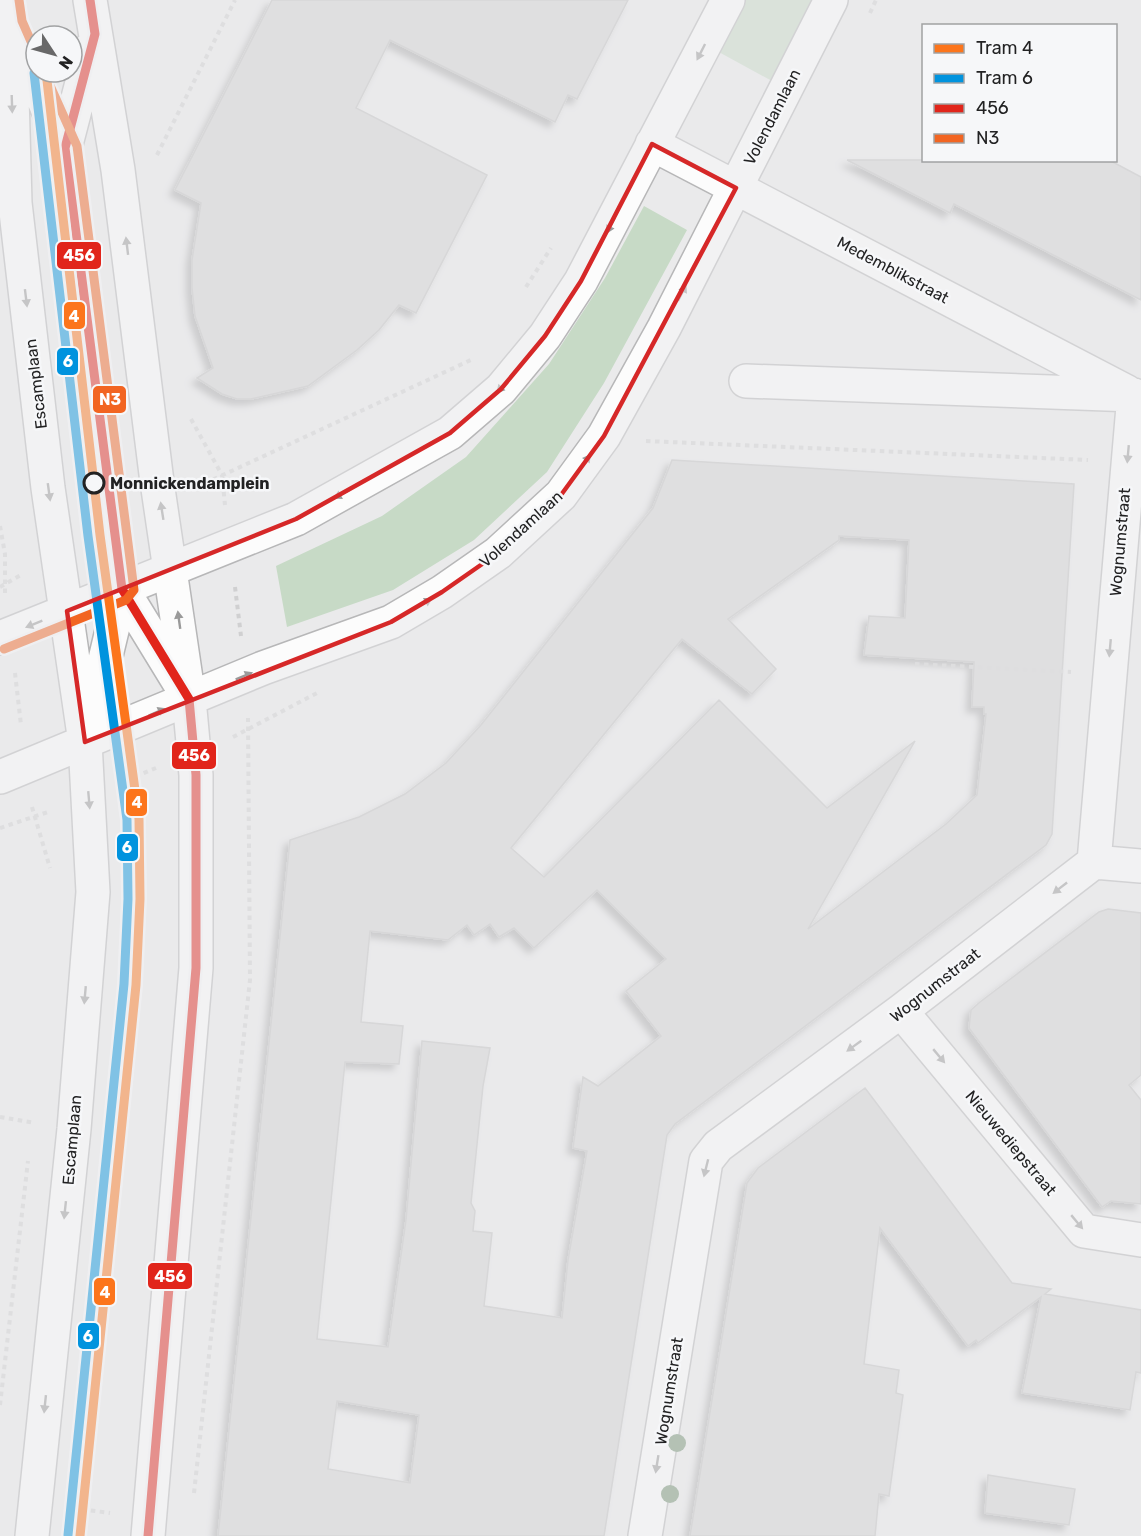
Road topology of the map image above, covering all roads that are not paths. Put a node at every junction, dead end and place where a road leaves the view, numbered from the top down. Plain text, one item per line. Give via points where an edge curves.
1 (90, 0) edge
2 (728, 0) edge
3 (831, 0) edge
4 (8, 12) edge
5 (95, 34) junction
6 (652, 144) junction
7 (66, 148) junction
8 (736, 188) junction
9 (8, 204) edge
10 (746, 381) dead end
11 (1137, 396) edge
12 (172, 569) junction
13 (122, 589) junction
14 (67, 611) junction
15 (5, 636) edge
16 (189, 699) junction
17 (85, 742) junction
18 (13, 772) edge
19 (1094, 862) junction
20 (1141, 866) edge
21 (901, 1011) junction
22 (1141, 1240) edge
23 (149, 1528) edge
24 (32, 1536) edge
25 (645, 1536) edge

1 - 5 street, Escamplaan
2 -> 6 street
3 - 8 street, Volendamlaan
4 - 7 street, Escamplaan
4 -> 9 street, Escamplaan
5 - 7 street, Escamplaan
12 -> 5 street, Escamplaan via 155,470 118,170
6 - 8 street, Medemblikstraat
6 -> 12 street via 581,281 545,336 501,389 450,433 395,465 296,519
7 - 13 street, Escamplaan
8 - 11 street, Medemblikstraat
16 -> 8 street, Volendamlaan via 391,622 498,553 561,495 604,436
9 -> 14 street, Escamplaan
10 - 11 street
11 -> 19 street, Wognumstraat via 1108,674
12 - 13 street
16 -> 12 street, Escamplaan
13 - 14 street
13 - 16 street, Escamplaan
13 - 17 street, Escamplaan
14 -> 15 street
14 - 17 street, Escamplaan
17 -> 16 street, Volendamlaan
16 - 23 street, Escamplaan via 197,818 196,968
17 - 18 street, Volendamlaan
17 -> 24 street, Escamplaan via 93,892 74,1129
19 - 20 street
19 -> 21 street, Wognumstraat
21 -> 22 street, Nieuwediepstraat via 1084,1231
21 -> 25 street, Wognumstraat via 718,1146 706,1161

